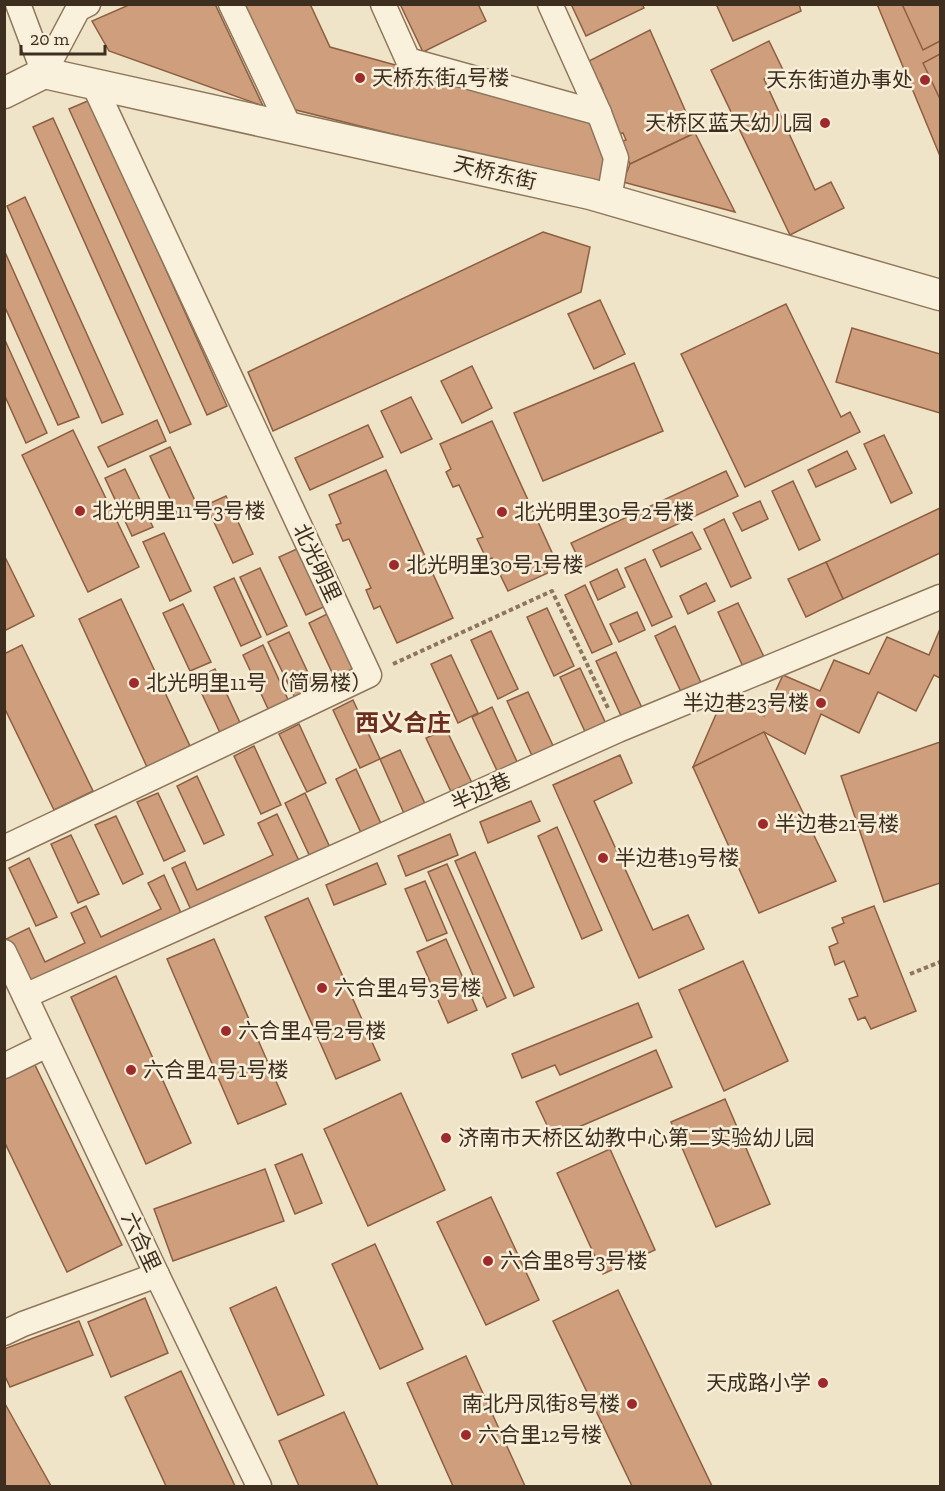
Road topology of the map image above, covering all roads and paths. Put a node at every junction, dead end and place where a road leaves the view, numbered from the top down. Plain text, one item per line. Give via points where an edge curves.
1 (18, 4) edge
2 (88, 4) edge
3 (231, 4) edge
4 (383, 4) edge
5 (550, 4) edge
6 (44, 73) junction
7 (94, 85) junction
8 (4, 93) edge
9 (599, 112) junction
10 (289, 126) junction
11 (609, 199) junction
12 (940, 295) edge
13 (940, 597) edge
14 (369, 675) junction
15 (618, 730) junction
16 (4, 848) edge
17 (4, 952) edge
18 (940, 962) edge
19 (910, 974) dead end
20 (25, 996) junction
21 (47, 1045) junction
22 (4, 1066) edge
23 (157, 1275) junction
24 (4, 1334) edge
25 (259, 1486) edge

1 - 6 street
2 - 6 street via 78,9
3 - 10 street
4 - 9 street via 408,60
5 - 9 street
6 - 7 street, 天桥东街
6 - 8 street
7 - 10 street, 天桥东街
7 - 14 street, 北光明里
9 - 11 street via 616,158
10 - 11 street, 天桥东街
11 - 12 street, 天桥东街
13 - 15 street, 半边巷
14 - 15 path via 552,591
14 - 16 street
15 - 20 street, 半边巷
17 - 20 street
18 - 19 path
20 - 21 street, 六合里
21 - 22 street
21 - 23 street, 六合里
23 - 24 street
23 - 25 street, 六合里

